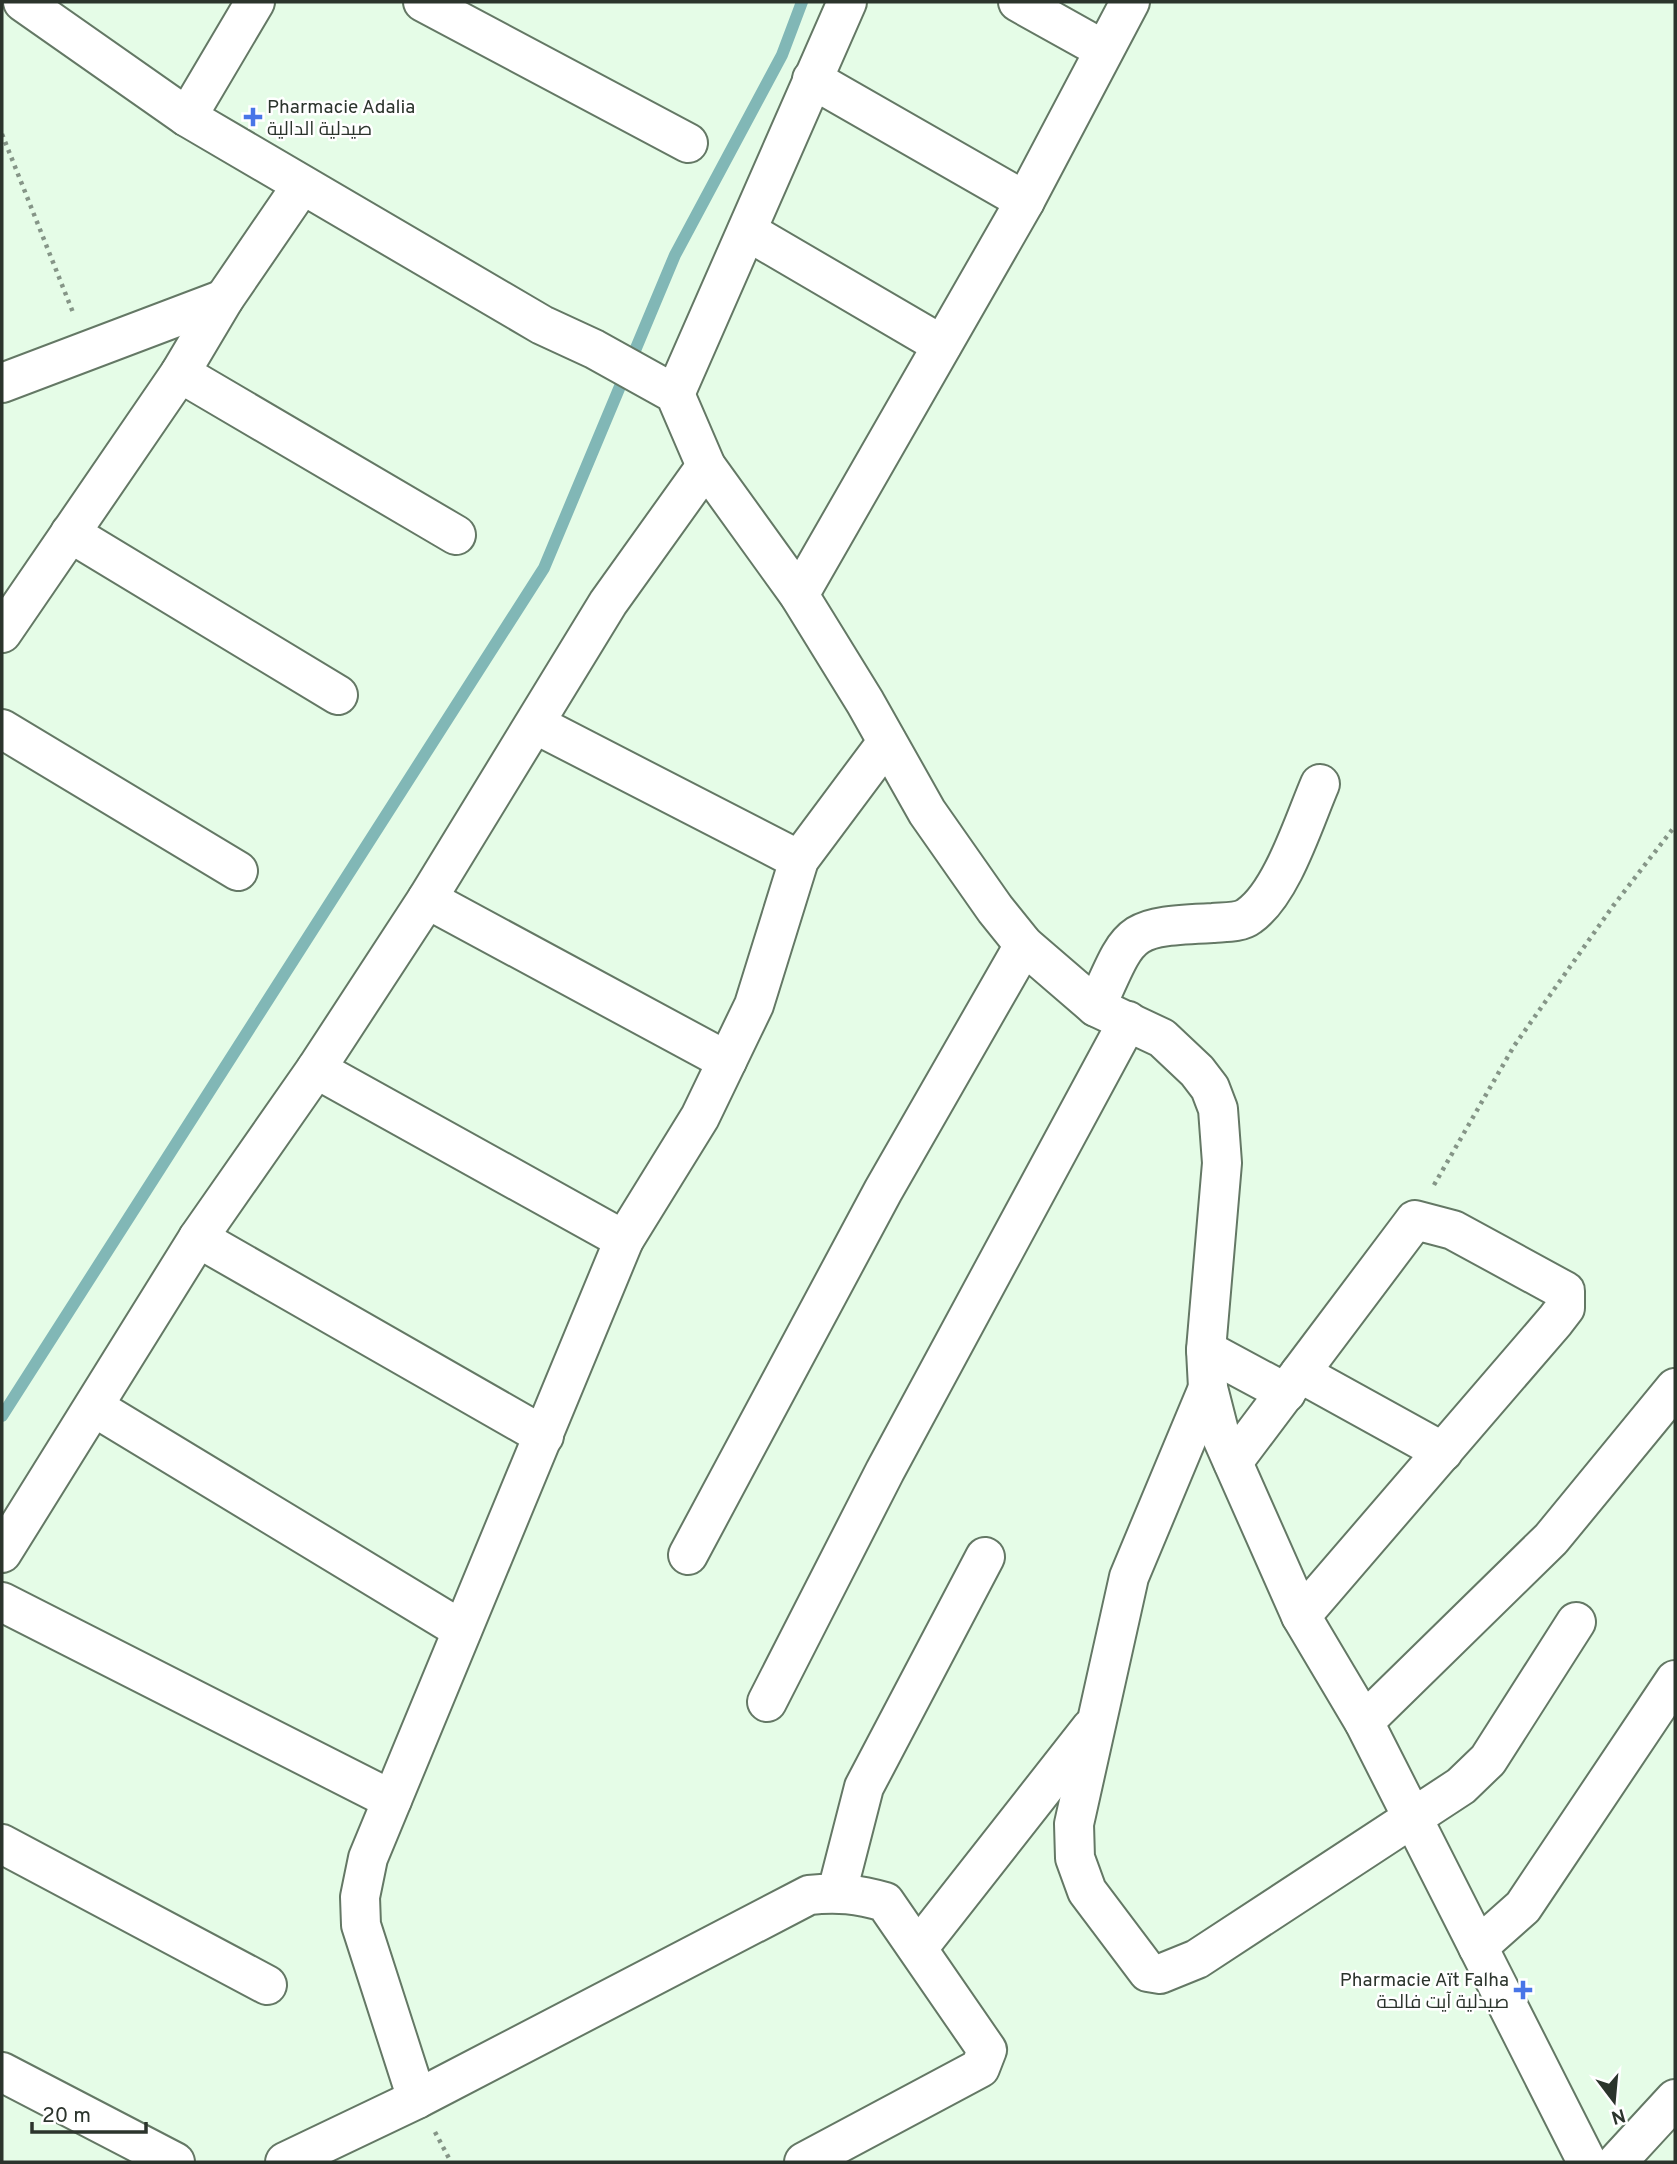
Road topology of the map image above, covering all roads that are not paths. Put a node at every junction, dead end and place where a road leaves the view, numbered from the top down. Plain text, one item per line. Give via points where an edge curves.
1 (23, 2) edge
2 (255, 2) edge
3 (423, 2) edge
4 (847, 2) edge
5 (1018, 2) edge
6 (1130, 2) edge
7 (1104, 50) junction
8 (812, 79) junction
9 (187, 117) junction
10 (688, 143) dead end
11 (302, 185) junction
12 (1025, 201) junction
13 (747, 231) junction
14 (224, 299) junction
15 (942, 345) junction
16 (180, 373) junction
17 (2, 383) edge
18 (664, 388) junction
19 (706, 466) junction
20 (70, 533) junction
21 (456, 535) dead end
22 (799, 595) junction
23 (2, 632) edge
24 (338, 695) dead end
25 (535, 724) junction
26 (2, 729) edge
27 (887, 742) junction
28 (1320, 784) dead end
29 (799, 860) junction
30 (238, 871) dead end
31 (427, 898) junction
32 (1024, 945) junction
33 (1112, 1014) junction
34 (727, 1060) junction
35 (316, 1069) junction
36 (198, 1238) junction
37 (624, 1240) junction
38 (1206, 1350) junction
39 (1293, 1383) junction
40 (1208, 1388) junction
41 (1675, 1388) edge
42 (94, 1407) junction
43 (544, 1436) junction
44 (1443, 1452) junction
45 (1233, 1462) junction
46 (2, 1553) edge
47 (688, 1555) dead end
48 (985, 1557) dead end
49 (2, 1602) edge
50 (1301, 1616) junction
51 (1576, 1622) dead end
52 (462, 1630) junction
53 (1675, 1680) edge
54 (767, 1702) dead end
55 (1097, 1721) junction
56 (1364, 1722) junction
57 (392, 1800) junction
58 (1414, 1820) junction
59 (2, 1844) edge
60 (837, 1892) junction
61 (919, 1947) junction
62 (1478, 1947) junction
63 (267, 1985) dead end
64 (2, 2072) edge
65 (417, 2099) junction
66 (1675, 2099) edge
67 (174, 2162) edge
68 (285, 2162) edge
69 (804, 2162) edge
70 (1587, 2162) edge
71 (1616, 2162) edge

1 - 9 street
2 - 9 street
3 - 10 street
4 - 8 street
5 - 7 street
6 - 7 street
7 - 12 street
8 - 12 street
8 - 13 street
9 - 11 street
11 - 14 street
11 - 18 street via 542,325
12 - 15 street
13 - 15 street
13 - 18 street
14 - 16 street
14 - 17 street
15 - 22 street
16 - 20 street
16 - 21 street
18 - 19 street
19 - 22 street
19 - 25 street via 608,603
20 - 23 street
20 - 24 street
22 - 27 street
25 - 29 street
25 - 31 street
26 - 30 street
27 - 29 street
27 - 32 street via 927,812
28 - 33 street via 1284,867 1261,905 1247,918 1141,931 1123,948
29 - 34 street via 754,1005
31 - 34 street
31 - 35 street
32 - 33 street
32 - 47 street via 883,1191
33 - 38 street via 1162,1038 1197,1071 1218,1109 1222,1163
33 - 54 street
34 - 37 street via 700,1117
35 - 36 street
35 - 37 street
36 - 42 street
36 - 43 street
37 - 43 street
38 - 39 street
38 - 40 street
39 - 44 street
39 - 44 street via 1415,1220 1453,1230 1547,1279 1565,1291 1566,1298 1565,1308
39 - 45 street
40 - 45 street
40 - 55 street via 1129,1577
41 - 56 street via 1551,1539
42 - 46 street
42 - 52 street
43 - 52 street
44 - 50 street
45 - 50 street
48 - 60 street via 864,1787
49 - 57 street
50 - 56 street
51 - 58 street via 1488,1760
52 - 57 street
53 - 62 street via 1523,1907
55 - 58 street via 1074,1824 1075,1858 1087,1891 1148,1972 1160,1975 1197,1959
55 - 61 street
56 - 58 street
57 - 65 street via 368,1858 360,1925
58 - 62 street
59 - 63 street
60 - 61 street via 886,1902
60 - 65 street via 809,1895
61 - 69 street via 987,2050 980,2067
62 - 70 street
64 - 67 street
65 - 68 street
66 - 71 street

